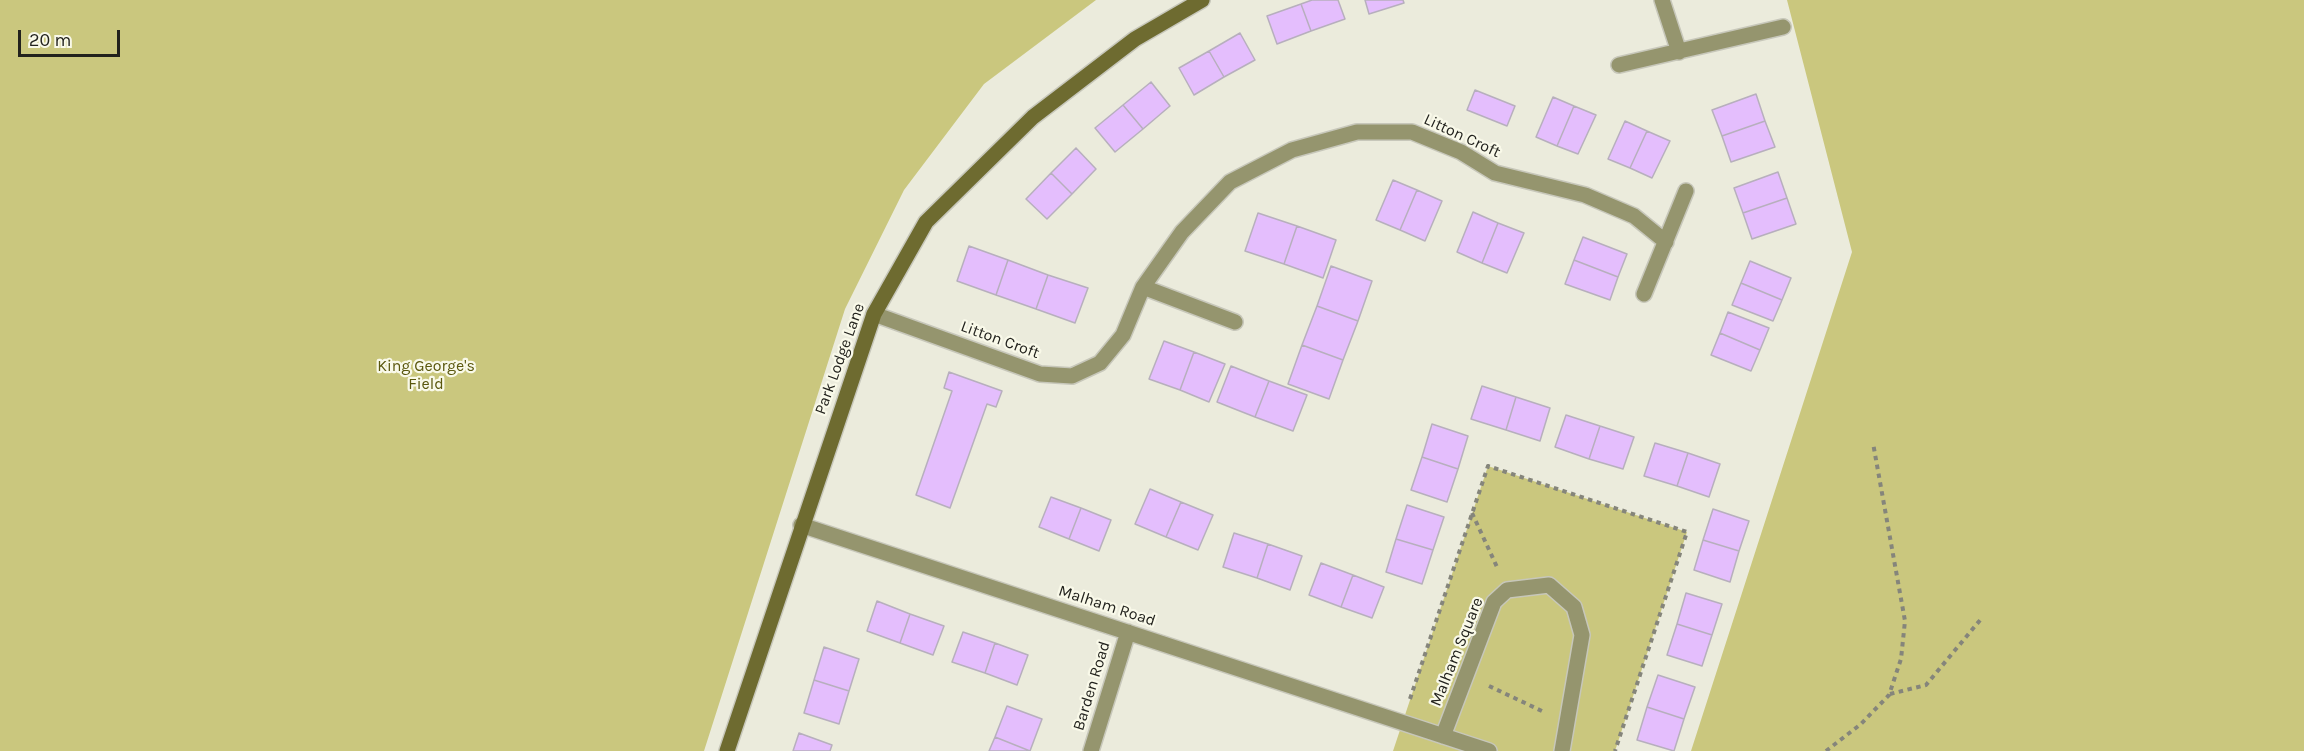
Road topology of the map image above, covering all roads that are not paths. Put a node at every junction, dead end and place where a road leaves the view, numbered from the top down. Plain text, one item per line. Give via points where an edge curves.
1 (1202, 0) edge
2 (1662, 0) edge
3 (1783, 27) dead end
4 (1679, 52) junction
5 (1619, 65) dead end
6 (1686, 191) dead end
7 (1666, 242) junction
8 (1143, 287) junction
9 (1644, 294) dead end
10 (873, 314) junction
11 (1235, 322) dead end
12 (801, 525) junction
13 (1128, 632) junction
14 (1443, 736) junction
15 (727, 751) edge
16 (1091, 751) edge
17 (1490, 751) edge
18 (1562, 751) edge

1 - 10 street, Park Lodge Lane via 1135,39 1033,117 926,222
2 - 4 street
3 - 4 street
4 - 5 street
6 - 7 street
7 - 8 street, Litton Croft via 1635,216 1586,195 1495,172 1461,152 1412,132 1357,132 1292,150 1230,182 1182,232
7 - 9 street
8 - 10 street, Litton Croft via 1123,335 1100,363 1072,376 1040,374
8 - 11 street
10 - 12 street, Park Lodge Lane
12 - 13 street, Malham Road
12 - 15 street, Park Lodge Lane
13 - 14 street, Malham Road
13 - 16 street, Barden Road
14 - 17 street
14 - 18 street, Malham Square via 1494,602 1507,590 1549,585 1574,607 1582,634

